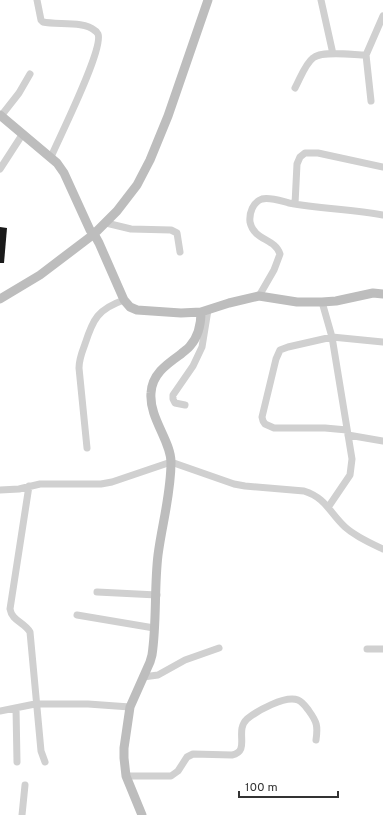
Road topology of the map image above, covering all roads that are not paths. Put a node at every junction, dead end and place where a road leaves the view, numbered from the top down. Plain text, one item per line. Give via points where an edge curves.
1 (37, 0) edge
2 (208, 0) edge
3 (321, 0) edge
4 (383, 18) edge
5 (333, 54) junction
6 (366, 55) junction
7 (30, 74) dead end
8 (295, 88) dead end
9 (371, 101) dead end
10 (0, 115) edge
11 (22, 135) junction
12 (51, 156) junction
13 (383, 167) edge
14 (0, 169) edge
15 (295, 204) junction
16 (383, 215) edge
17 (106, 223) junction
18 (94, 234) junction
19 (180, 252) dead end
20 (383, 294) edge
21 (259, 296) junction
22 (0, 298) edge
23 (124, 300) junction
24 (322, 302) junction
25 (205, 311) junction
26 (332, 337) junction
27 (383, 342) edge
28 (185, 405) dead end
29 (347, 432) junction
30 (383, 441) edge
31 (87, 448) dead end
32 (171, 462) junction
33 (29, 486) junction
34 (0, 490) edge
35 (329, 506) junction
36 (383, 549) edge
37 (97, 592) dead end
38 (157, 595) junction
39 (77, 615) dead end
40 (154, 628) junction
41 (219, 648) dead end
42 (367, 649) dead end
43 (383, 649) edge
44 (143, 677) junction
45 (36, 704) junction
46 (130, 707) junction
47 (16, 708) junction
48 (0, 710) edge
49 (316, 740) dead end
50 (17, 762) dead end
51 (45, 762) dead end
52 (126, 776) junction
53 (24, 785) dead end
54 (22, 815) edge
55 (142, 815) edge

1 - 12 street via 43,22 85,26 94,29 98,34 98,43 88,77
2 - 17 street via 150,160 137,185
3 - 5 street
4 - 6 street
5 - 6 street
5 - 8 street via 312,58
6 - 9 street
7 - 10 street via 19,93
10 - 11 street
11 - 12 street
11 - 14 street
12 - 18 street via 64,173
13 - 15 street via 318,153 305,153 297,164
15 - 16 street
15 - 21 street via 267,198 255,205 250,214 256,234 274,245 280,254
17 - 18 street
17 - 19 street via 131,229 175,231
18 - 22 street via 40,274
18 - 23 street
20 - 24 street via 373,293
21 - 24 street via 297,302
21 - 25 street
23 - 25 street via 137,310 174,313
23 - 31 street via 100,313 91,326 79,362
24 - 26 street
25 - 28 street via 202,346 193,366 173,395 175,403
25 - 32 street via 192,343 164,366 155,379 151,392 152,406
26 - 27 street
26 - 29 street
26 - 29 street via 280,350 263,410 263,421 274,428 325,428
29 - 30 street
29 - 35 street via 352,472
32 - 33 street via 101,484 46,483
32 - 35 street via 234,484 304,491 320,498
32 - 38 street via 166,514 158,556
33 - 34 street
33 - 45 street via 10,610 12,618 30,632
35 - 36 street via 345,527
37 - 38 street
38 - 40 street
39 - 40 street
40 - 44 street via 152,655
41 - 44 street via 184,660 158,675
42 - 43 street
44 - 46 street
45 - 46 street
45 - 47 street
45 - 51 street via 41,751
46 - 52 street via 124,758
47 - 48 street
47 - 50 street
49 - 52 street via 318,728 314,719 302,702 288,700 263,709 246,720 243,725 241,751 238,754 193,754 187,757 178,771 171,776
52 - 55 street
53 - 54 street

